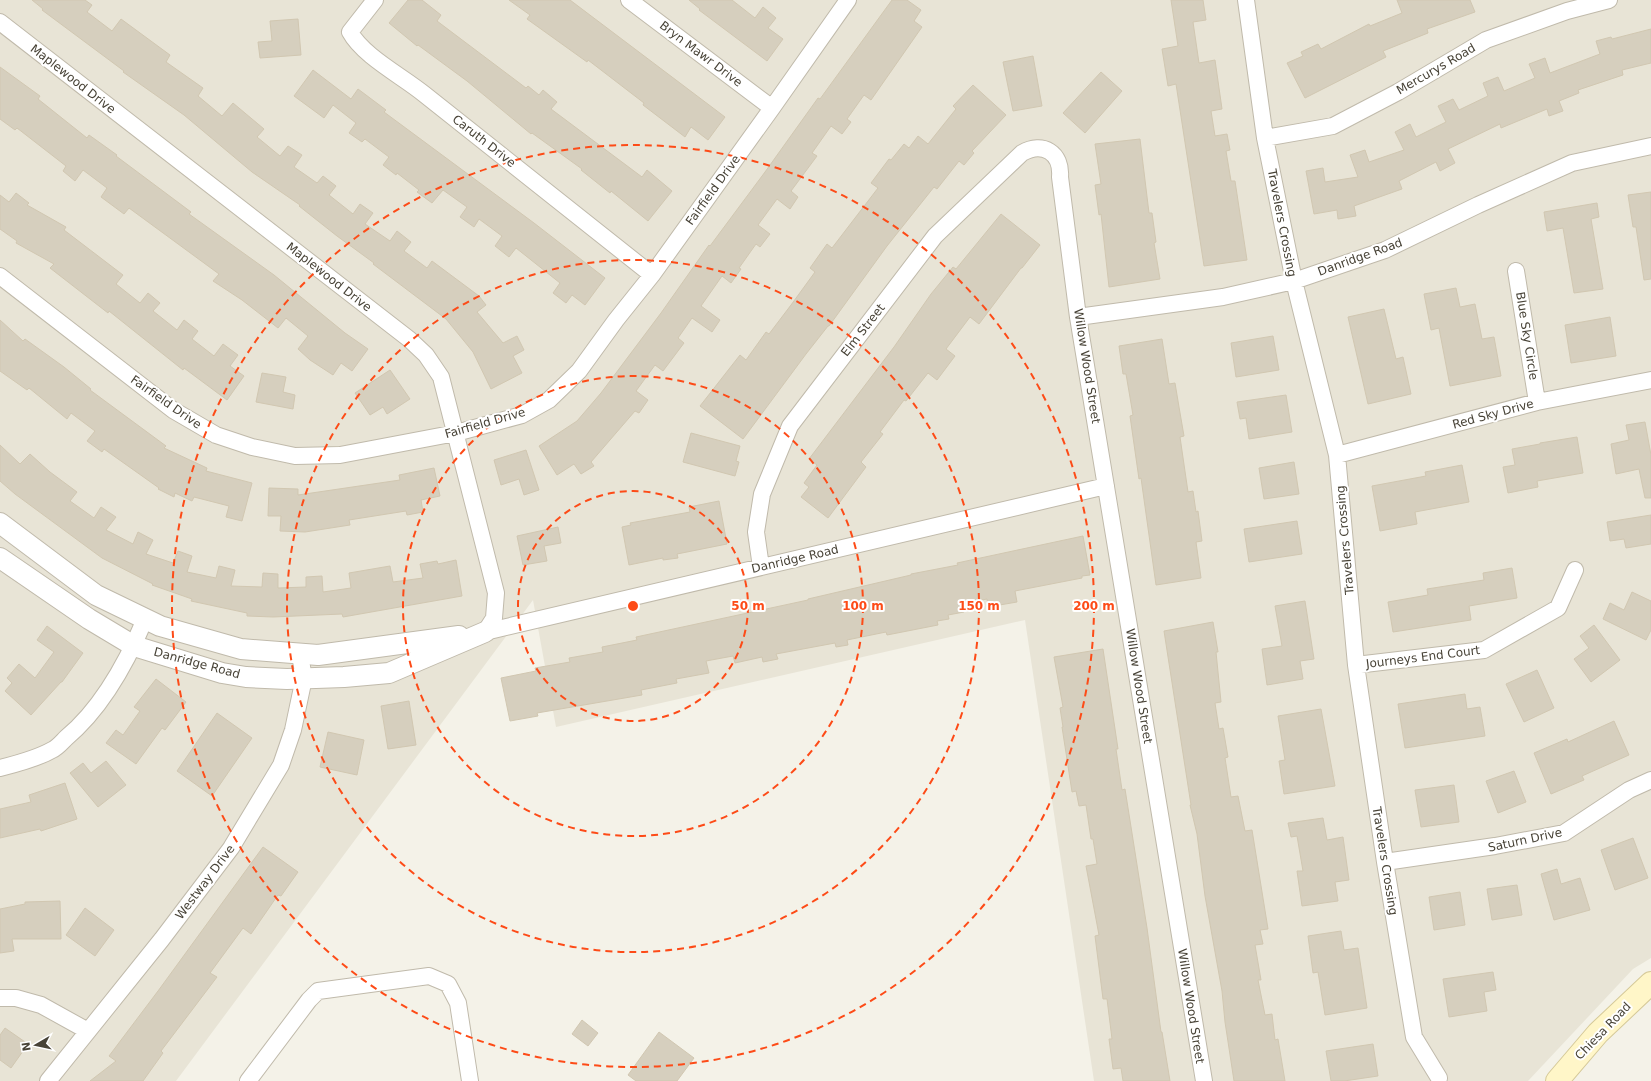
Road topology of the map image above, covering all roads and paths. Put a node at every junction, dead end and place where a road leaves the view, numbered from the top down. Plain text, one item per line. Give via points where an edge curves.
1 (375, 0) edge
2 (630, 0) edge
3 (848, 0) edge
4 (1246, 0) edge
5 (1609, 0) edge
6 (0, 22) edge
7 (772, 108) junction
8 (1265, 138) junction
9 (1651, 146) edge
10 (1050, 151) joint
11 (1516, 271) dead end
12 (652, 275) junction
13 (0, 276) edge
14 (1294, 281) junction
15 (1078, 317) junction
16 (1651, 380) edge
17 (1537, 402) junction
18 (456, 433) junction
19 (1337, 455) junction
20 (1106, 486) junction
21 (0, 523) edge
22 (0, 558) edge
23 (761, 567) junction
24 (1575, 570) dead end
25 (145, 619) junction
26 (485, 632) junction
27 (134, 646) junction
28 (300, 655) junction
29 (1356, 665) junction
30 (304, 678) junction
31 (0, 768) edge
32 (1651, 780) edge
33 (1385, 862) junction
34 (1651, 983) edge
35 (0, 998) edge
36 (88, 1031) junction
37 (1439, 1078) dead end
38 (48, 1081) edge
39 (248, 1081) edge
40 (470, 1081) edge
41 (1204, 1081) edge
42 (1557, 1081) edge

1 - 12 street, Caruth Drive via 350,32 365,51 422,92
2 - 7 street, Bryn Mawr Drive
3 - 7 street, Fairfield Drive
4 - 8 street, Travelers Crossing
5 - 8 street, Mercurys Road via 1567,11 1486,40 1398,92 1333,126
6 - 18 street, Maplewood Drive via 426,354 441,376
7 - 12 street, Fairfield Drive
8 - 14 street, Travelers Crossing
9 - 14 street, Danridge Road via 1572,163 1385,250
10 - 15 street, Willow Wood Street via 1061,170
10 - 23 street, Elm Street via 1036,148 1022,153 935,236 790,426 762,494 756,532
11 - 17 street, Blue Sky Circle
12 - 18 street, Fairfield Drive via 579,370 549,400 522,415
13 - 18 street, Fairfield Drive via 174,410 216,435 252,448 295,456 340,455
14 - 15 street, Danridge Road via 1223,297
14 - 19 street, Travelers Crossing
15 - 20 street, Willow Wood Street
16 - 17 street, Red Sky Drive
17 - 19 street, Red Sky Drive
18 - 26 street, Maplewood Drive via 496,593 494,618
19 - 29 street, Travelers Crossing
20 - 23 street, Danridge Road
20 - 41 street, Willow Wood Street
21 - 25 street, Danridge Road via 96,595
22 - 27 street, Danridge Road via 89,620
23 - 26 street, Danridge Road
24 - 29 street, Journeys End Court via 1558,608 1484,650
25 - 27 street
25 - 28 street, Danridge Road via 160,626 241,649
26 - 28 street, Danridge Road via 318,655
26 - 30 street, Danridge Road via 389,673
27 - 30 street, Danridge Road via 222,673 246,677
27 - 31 street via 102,698 74,732 53,750
28 - 30 street, Westway Drive
29 - 33 street, Travelers Crossing
30 - 36 street, Westway Drive via 293,730 281,765 231,848
32 - 33 street, Saturn Drive via 1628,790 1564,833
33 - 37 street, Travelers Crossing via 1414,1037
34 - 42 main road, Chiesa Road via 1598,1033
35 - 36 street via 16,998 41,1005
36 - 38 street, Westway Drive
39 - 40 street via 318,991 429,976 448,984 458,1002

